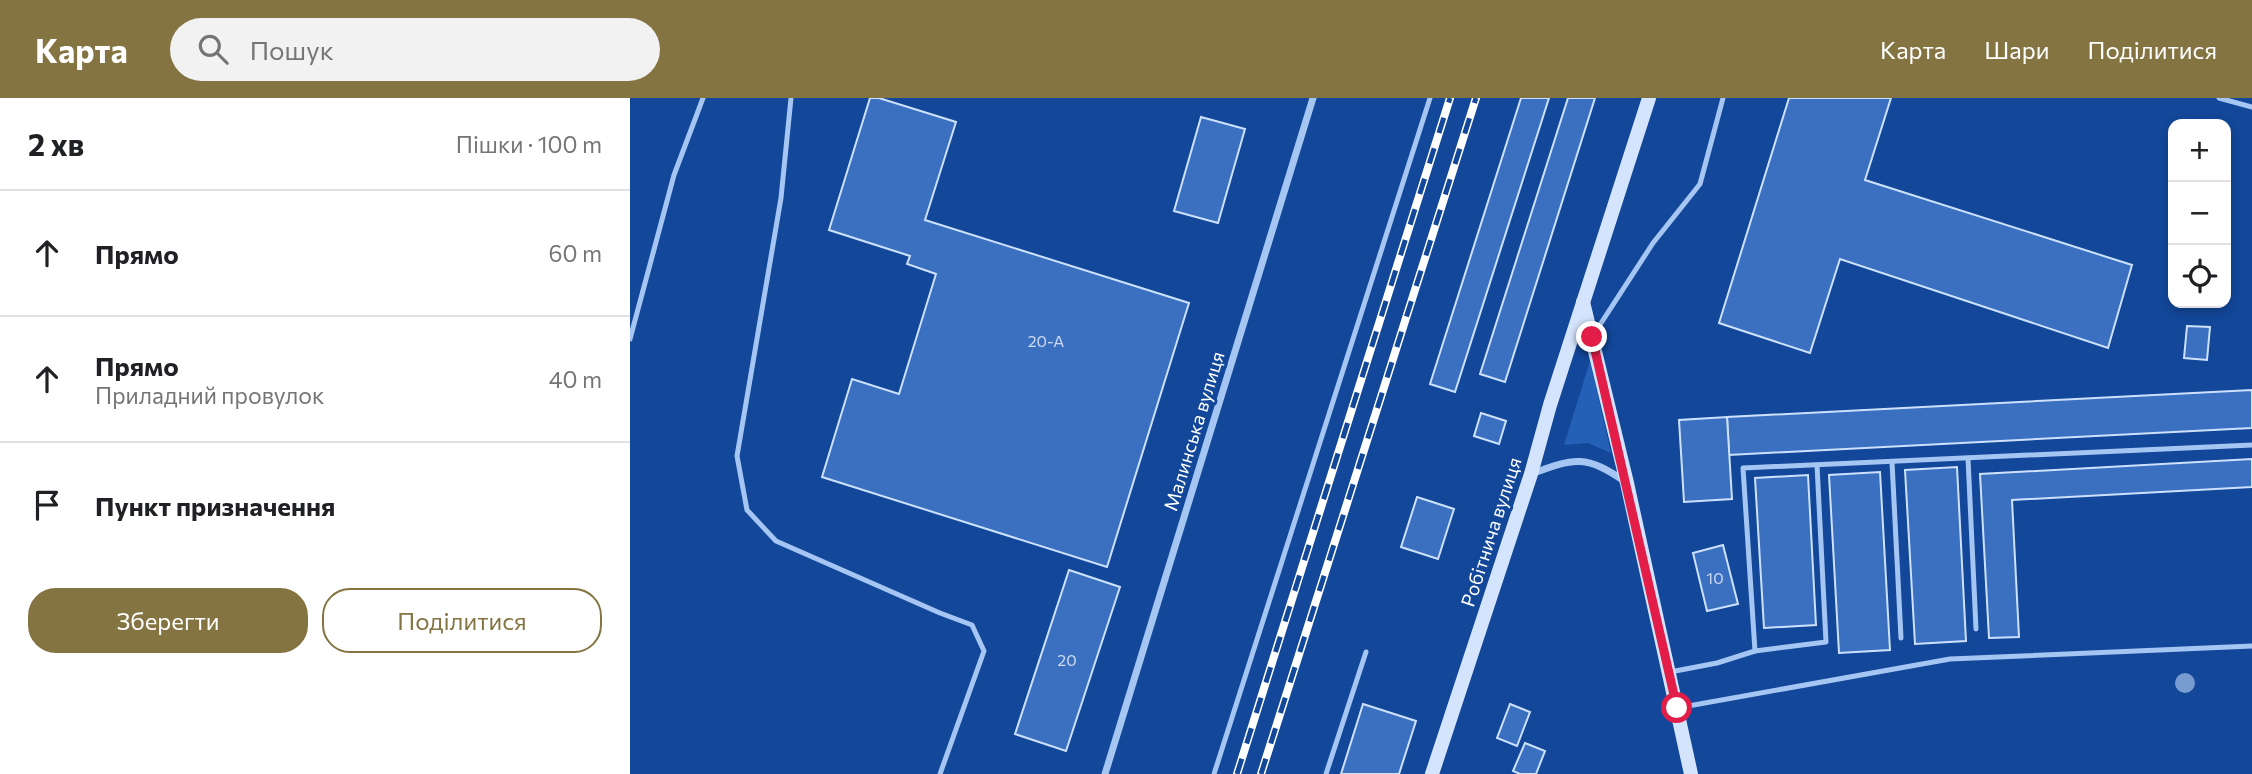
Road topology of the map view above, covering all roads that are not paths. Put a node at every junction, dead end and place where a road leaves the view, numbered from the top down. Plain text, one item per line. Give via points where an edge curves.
1 (703, 98) edge
2 (791, 98) edge
3 (1313, 98) edge
4 (1430, 98) edge
5 (1649, 98) edge
6 (1723, 98) edge
7 (2219, 98) edge
8 (2252, 107) edge
9 (1583, 300) junction
10 (1592, 337) junction
11 (630, 339) edge
12 (2252, 445) edge
13 (1968, 458) junction
14 (1892, 461) junction
15 (1817, 465) junction
16 (1531, 474) junction
17 (1627, 483) junction
18 (1976, 629) dead end
19 (1901, 638) dead end
20 (2252, 646) edge
21 (1755, 651) junction
22 (1366, 652) dead end
23 (1669, 673) junction
24 (1677, 708) junction
25 (940, 774) edge
26 (1105, 774) edge
27 (1214, 774) edge
28 (1326, 774) edge
29 (1432, 774) edge
30 (1691, 774) edge

1 - 11 lane via 674,175
2 - 25 lane via 782,198 737,456 747,510 776,541 972,625 984,651
3 - 26 street, Малинська вулиця
4 - 27 lane
5 - 9 street, Робітнича вулиця
6 - 10 lane via 1700,184 1653,243
7 - 8 lane
9 - 10 street
9 - 16 street, Робітнича вулиця
10 - 17 street
12 - 13 lane
13 - 14 lane
13 - 18 lane
14 - 15 lane
14 - 19 lane
15 - 21 lane via 1826,642
15 - 21 lane via 1743,468
16 - 17 street via 1562,462 1584,462 1603,467
16 - 29 street, Робітнича вулиця
17 - 23 street
20 - 24 lane via 1950,659
21 - 23 lane
22 - 28 lane
23 - 24 street
24 - 30 street

